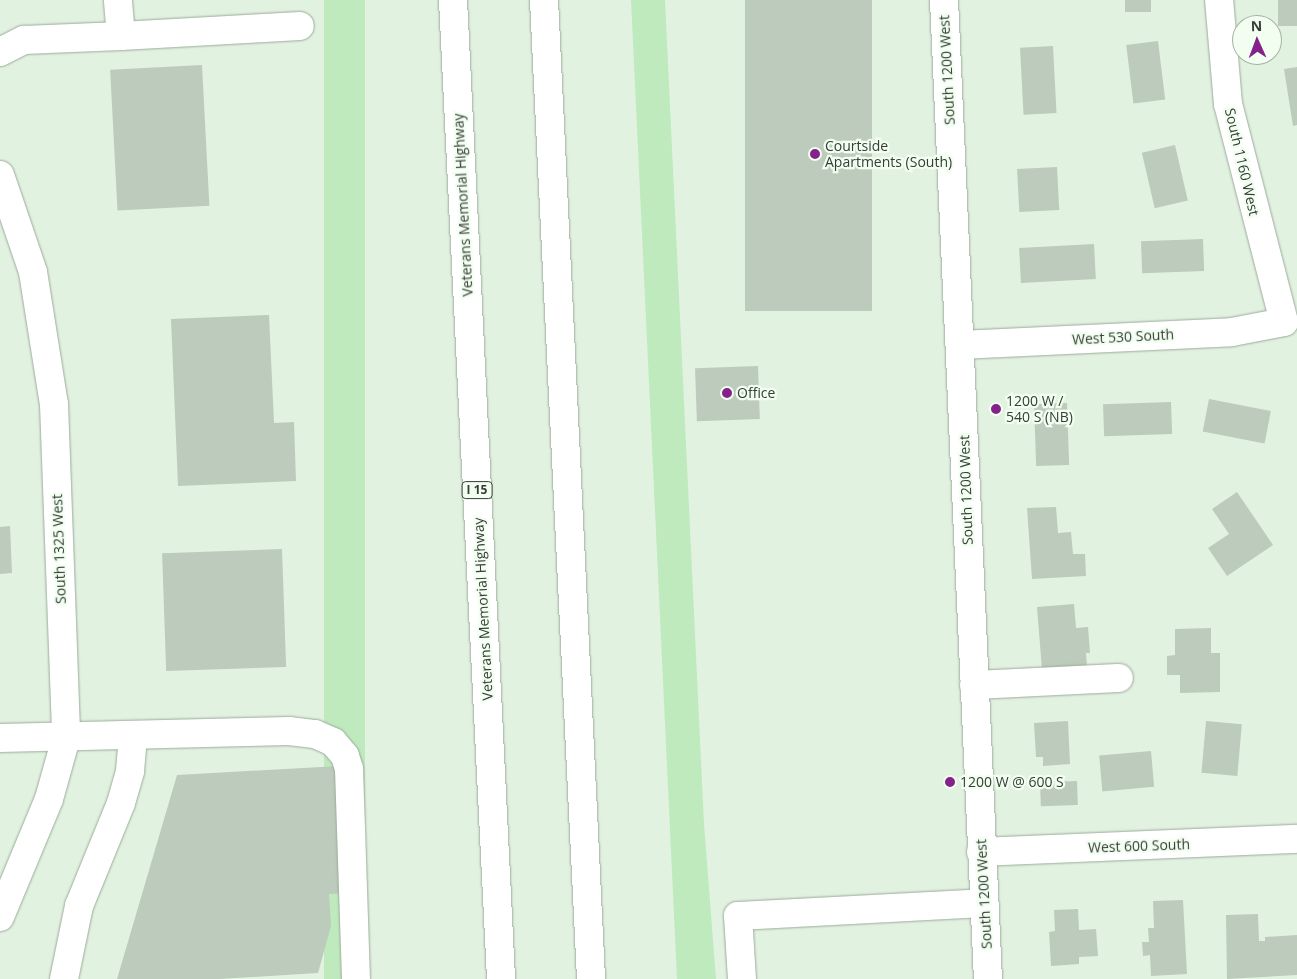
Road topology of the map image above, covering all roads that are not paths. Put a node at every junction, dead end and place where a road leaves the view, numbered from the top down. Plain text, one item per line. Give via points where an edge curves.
1 (118, 0) edge
2 (453, 0) edge
3 (544, 0) edge
4 (944, 0) edge
5 (1220, 0) edge
6 (300, 26) dead end
7 (121, 36) junction
8 (0, 52) edge
9 (0, 175) edge
10 (1284, 322) joint
11 (960, 344) junction
12 (1119, 678) dead end
13 (974, 685) junction
14 (133, 736) junction
15 (0, 738) edge
16 (66, 738) junction
17 (1297, 839) edge
18 (981, 852) junction
19 (984, 903) junction
20 (0, 917) edge
21 (64, 979) edge
22 (356, 979) edge
23 (501, 979) edge
24 (591, 979) edge
25 (742, 979) edge
26 (988, 979) edge

1 - 7 main road
2 - 23 main road, Veterans Memorial Highway / I 15
3 - 24 main road
4 - 11 main road, South 1200 West
5 - 10 main road, South 1160 West via 1228,104
6 - 7 main road
7 - 8 main road via 24,40
9 - 16 main road, South 1325 West via 33,272 54,404
10 - 11 main road, West 530 South via 1232,332
11 - 13 main road, South 1200 West
12 - 13 main road
13 - 18 main road, South 1200 West
14 - 16 main road
14 - 21 main road via 130,771 122,803 79,906
14 - 22 main road via 289,731 315,734 333,742 345,756 349,769
15 - 16 main road
16 - 20 main road, South 1325 West via 50,798
17 - 18 main road, West 600 South
18 - 19 main road, South 1200 West
19 - 25 main road via 738,916
19 - 26 main road, South 1200 West

